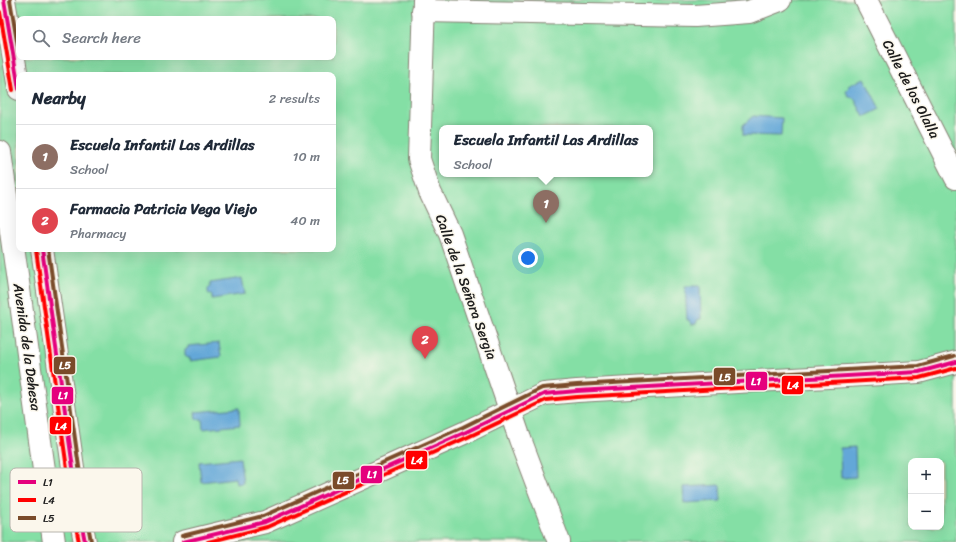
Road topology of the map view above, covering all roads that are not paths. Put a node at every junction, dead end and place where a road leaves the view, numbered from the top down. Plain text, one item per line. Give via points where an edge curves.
1 (4, 0) edge
2 (780, 0) edge
3 (866, 0) edge
4 (424, 5) edge
5 (16, 72) edge
6 (0, 152) edge
7 (956, 178) edge
8 (42, 252) edge
9 (956, 362) edge
10 (510, 410) junction
11 (44, 468) edge
12 (73, 468) edge
13 (53, 532) edge
14 (83, 532) edge
15 (54, 542) edge
16 (85, 542) edge
17 (183, 542) edge
18 (559, 542) edge

1 - 5 street
2 - 4 street via 749,12 695,16
3 - 7 street, Calle de los Olalla
4 - 10 street, Calle de la Señora Sergia via 419,159 430,192 450,234
6 - 11 street, Avenida de la Dehesa
8 - 12 street, Avenida de la Dehesa
9 - 10 street via 919,372 544,394
10 - 17 street via 265,522
10 - 18 street, Calle de la Señora Sergia
13 - 15 street, Avenida de la Dehesa
14 - 16 street, Avenida de la Dehesa

